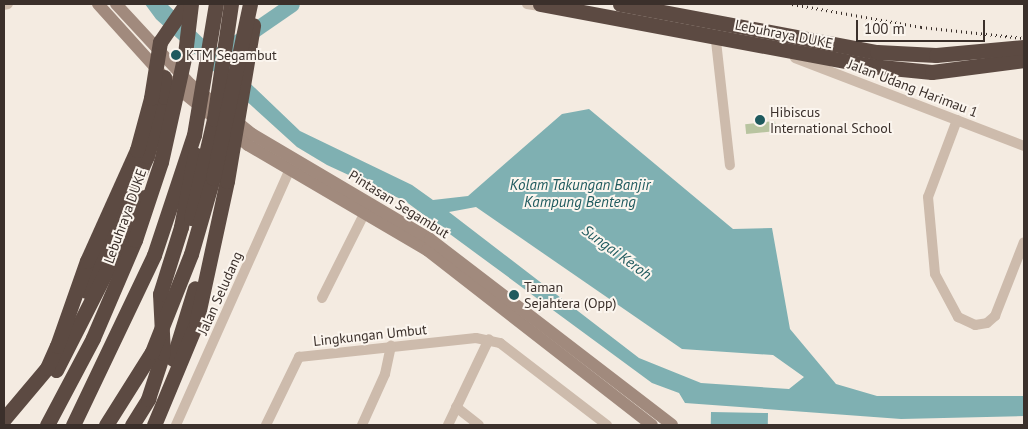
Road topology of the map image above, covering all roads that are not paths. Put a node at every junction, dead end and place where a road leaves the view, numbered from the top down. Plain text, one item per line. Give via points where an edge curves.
1 (8, 4) edge
2 (98, 4) edge
3 (116, 4) edge
4 (186, 4) edge
5 (191, 4) edge
6 (216, 4) edge
7 (231, 4) edge
8 (250, 4) edge
9 (258, 4) edge
10 (527, 4) edge
11 (540, 4) edge
12 (620, 4) edge
13 (4, 6) edge
14 (716, 42) junction
15 (1024, 47) edge
16 (1024, 60) edge
17 (1024, 66) edge
18 (949, 70) junction
19 (164, 77) junction
20 (958, 120) junction
21 (194, 134) junction
22 (1024, 146) edge
23 (161, 162) junction
24 (730, 165) dead end
25 (289, 171) junction
26 (364, 212) junction
27 (1024, 242) edge
28 (210, 249) junction
29 (181, 280) junction
30 (322, 298) dead end
31 (490, 339) junction
32 (391, 346) junction
33 (69, 347) junction
34 (456, 407) junction
35 (4, 419) edge
36 (132, 424) edge
37 (10, 425) edge
38 (47, 425) edge
39 (73, 425) edge
40 (106, 425) edge
41 (154, 425) edge
42 (176, 425) edge
43 (266, 425) edge
44 (362, 425) edge
45 (448, 425) edge
46 (479, 425) edge
47 (607, 425) edge
48 (652, 425) edge
49 (672, 425) edge

1 - 13 street
2 - 19 main road, Pintasan Segambut
3 - 49 main road, Pintasan Segambut via 190,84 252,134 430,239
4 - 35 highway, bridge via 160,42 151,98 137,150 87,261 57,346 46,368
5 - 23 highway, Lebuhraya DUKE, bridge via 185,54
6 - 21 highway, bridge
7 - 29 highway, bridge via 227,46
8 - 29 highway, bridge via 213,178
9 - 28 highway, bridge via 226,181
10 - 14 street, Jalan Udang Harimau 1
11 - 18 highway, Lebuhraya DUKE via 870,66
12 - 15 highway, Lebuhraya DUKE via 876,52 944,55
14 - 20 street, Jalan Udang Harimau 1 via 800,59
14 - 24 street
16 - 18 highway, Lebuhraya DUKE
17 - 18 highway
19 - 25 main road, Pintasan Segambut via 248,145
19 - 33 highway via 164,97 147,156 88,285
20 - 22 street, Jalan Udang Harimau 1
20 - 27 street via 928,197 933,265 958,317 975,325 987,323 995,316
21 - 36 highway via 192,178 182,227 163,279 163,353 148,399
21 - 39 highway via 154,255
23 - 33 highway, bridge
23 - 38 highway, Lebuhraya DUKE, bridge via 135,240 93,338
25 - 26 main road, Pintasan Segambut
25 - 42 street, Jalan Seludang
26 - 30 street
26 - 48 main road, Pintasan Segambut via 427,250
28 - 36 highway via 158,396
28 - 41 highway via 207,280 177,378
29 - 40 highway, bridge via 152,352
31 - 32 street, Lingkungan Umbut
31 - 34 street
31 - 47 street via 500,343
32 - 43 street, Lingkungan Umbut via 299,357
32 - 44 street via 384,374
33 - 37 highway via 54,373
34 - 45 street
34 - 46 street

